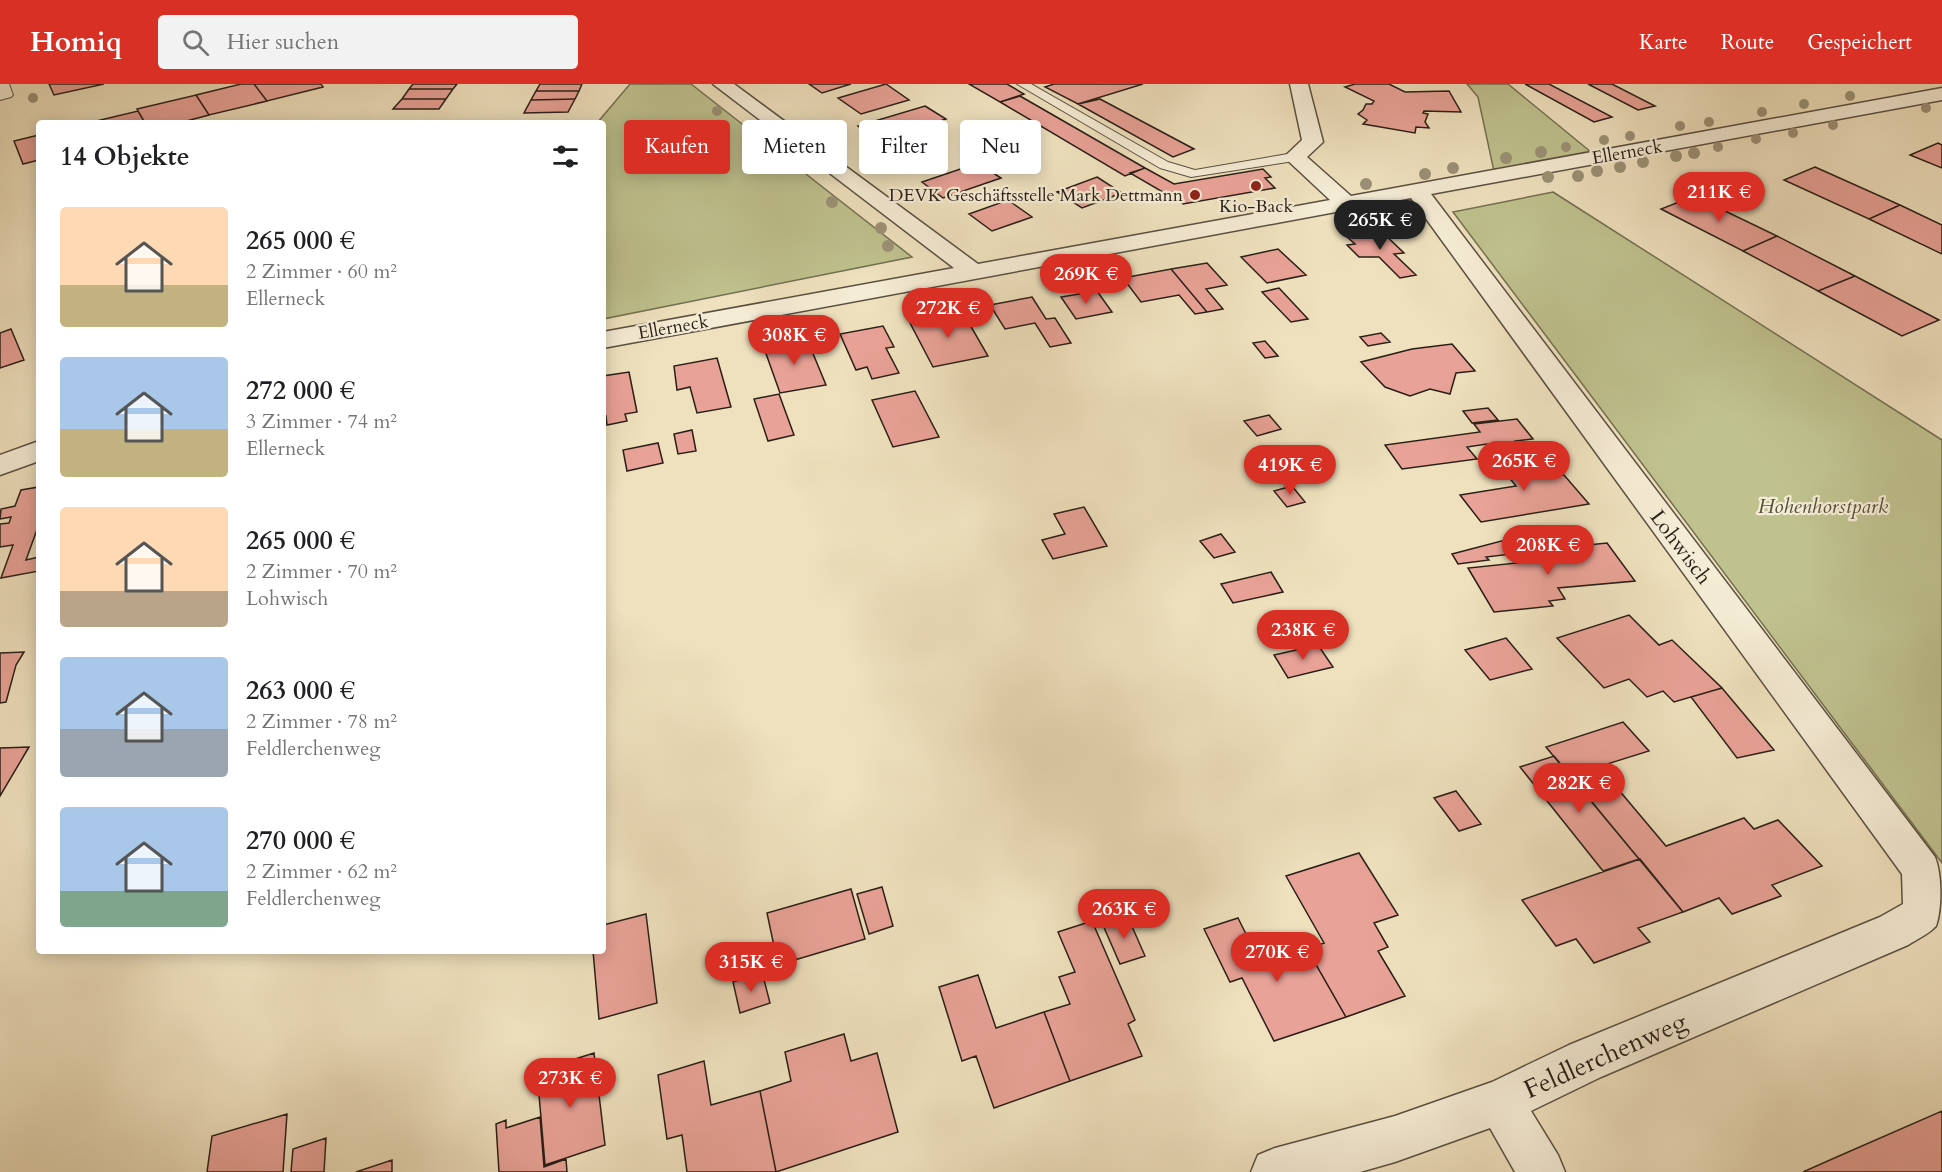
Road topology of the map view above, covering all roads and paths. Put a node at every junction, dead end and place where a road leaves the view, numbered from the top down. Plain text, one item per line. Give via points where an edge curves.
1 (3, 84) edge
2 (722, 84) edge
3 (1023, 84) edge
4 (1299, 84) edge
5 (1880, 88) dead end
6 (1942, 94) edge
7 (0, 97) edge
8 (1908, 101) junction
9 (1294, 157) junction
10 (1417, 191) junction
11 (1346, 203) junction
12 (975, 273) junction
13 (606, 338) edge
14 (36, 451) edge
15 (0, 466) edge
16 (1923, 911) joint
17 (1500, 1102) junction
18 (1275, 1172) edge
19 (1541, 1172) edge

1 - 7 lane via 7,95
2 - 12 street
3 - 9 lane via 1164,165 1195,174
4 - 9 street via 1313,142
5 - 8 street
6 - 8 street, Ellerneck
8 - 10 street, Ellerneck
9 - 11 street
10 - 11 street, Ellerneck
10 - 16 street, Lohwisch via 1921,870
11 - 12 street, Ellerneck
12 - 13 street, Ellerneck
14 - 15 street
16 - 17 street, Feldlerchenweg via 1894,931 1585,1061
17 - 18 street, Feldlerchenweg via 1395,1139
17 - 19 street

